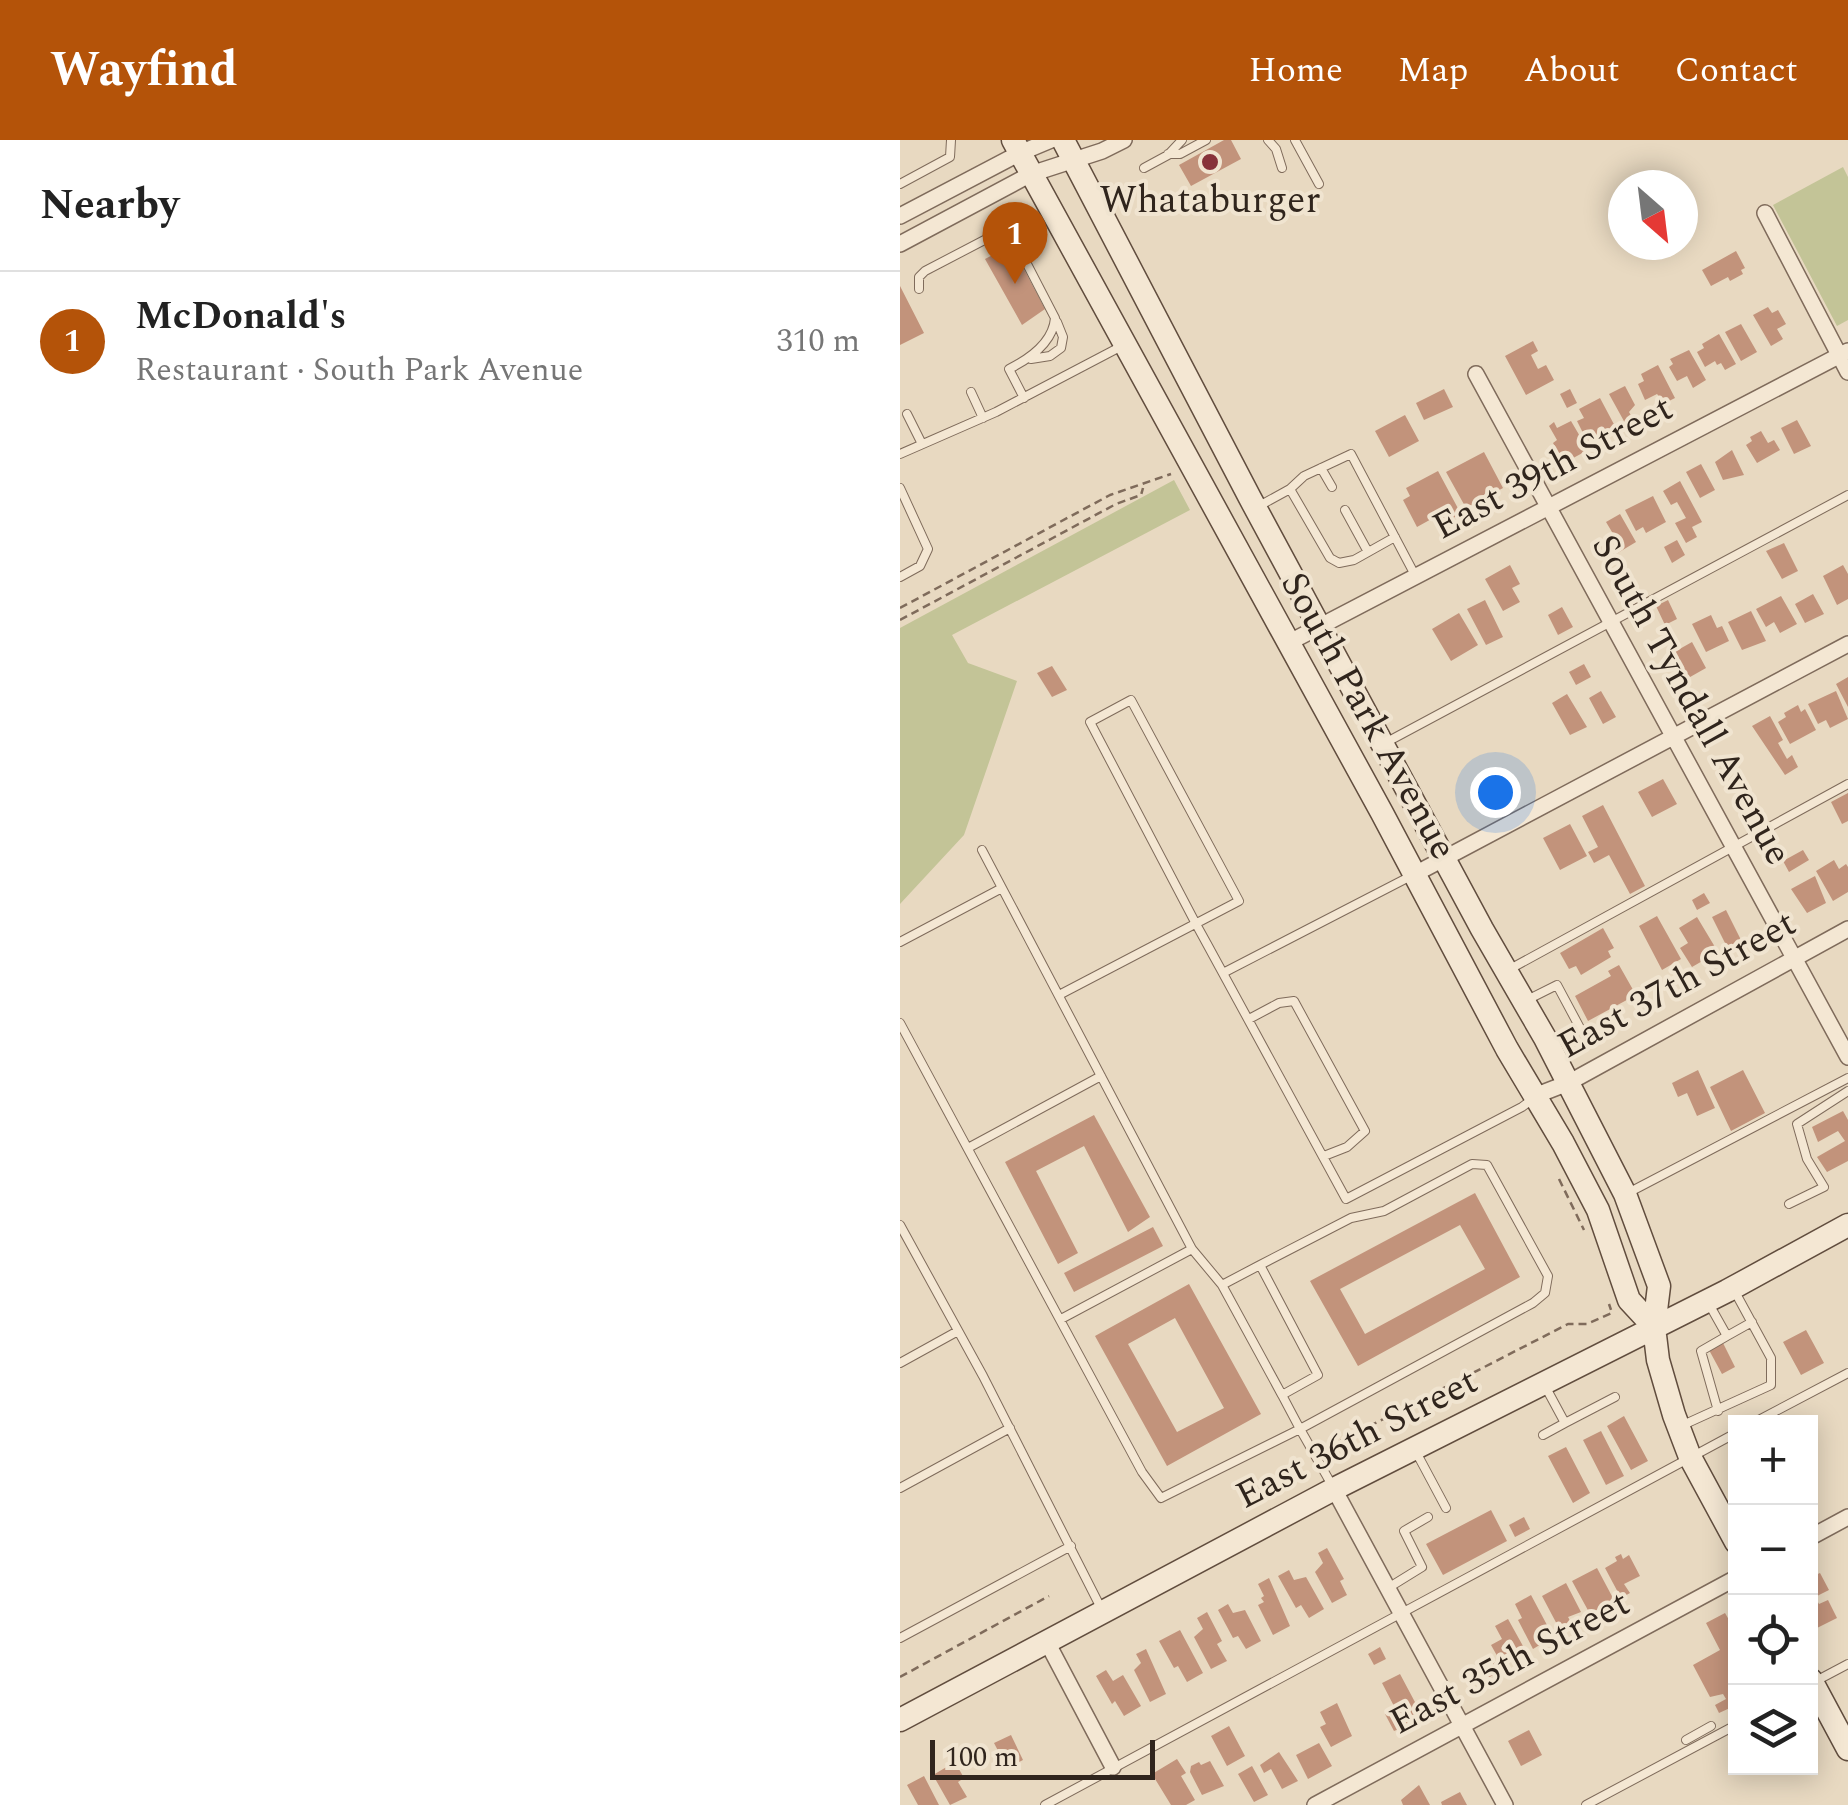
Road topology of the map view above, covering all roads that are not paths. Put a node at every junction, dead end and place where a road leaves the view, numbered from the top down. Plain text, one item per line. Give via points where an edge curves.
1 (951, 140) edge
2 (1052, 140) edge
3 (1124, 140) edge
4 (1182, 140) edge
5 (1206, 140) edge
6 (1294, 140) edge
7 (1269, 143) edge
8 (1068, 151) edge
9 (1011, 152) edge
10 (1168, 154) junction
11 (1280, 164) dead end
12 (1144, 168) dead end
13 (1021, 179) junction
14 (900, 184) edge
15 (1319, 184) dead end
16 (1764, 213) dead end
17 (900, 216) edge
18 (900, 244) edge
19 (919, 290) dead end
20 (1055, 318) junction
21 (1124, 345) junction
22 (1844, 354) edge
23 (1026, 360) junction
24 (1848, 372) edge
25 (1476, 374) dead end
26 (971, 392) dead end
27 (1024, 398) junction
28 (907, 414) dead end
29 (983, 418) junction
30 (922, 444) junction
31 (900, 454) edge
32 (1321, 468) junction
33 (900, 488) edge
34 (1332, 488) dead end
35 (1290, 489) junction
36 (1848, 495) edge
37 (1548, 506) junction
38 (1256, 508) junction
39 (1345, 510) dead end
40 (1396, 537) junction
41 (1368, 552) junction
42 (900, 577) edge
43 (1416, 577) junction
44 (1610, 621) junction
45 (1321, 626) junction
46 (1288, 643) junction
47 (1848, 644) edge
48 (1673, 736) junction
49 (1382, 744) junction
50 (1848, 784) edge
51 (1733, 845) junction
52 (982, 850) dead end
53 (1443, 859) junction
54 (1415, 874) junction
55 (1002, 888) junction
56 (1196, 924) junction
57 (1848, 929) edge
58 (900, 942) edge
59 (1795, 958) junction
60 (1506, 972) junction
61 (1223, 973) junction
62 (1060, 995) junction
63 (1524, 1002) junction
64 (1249, 1020) junction
65 (900, 1023) edge
66 (1548, 1044) junction
67 (1848, 1057) edge
68 (1101, 1076) junction
69 (1848, 1078) edge
70 (1568, 1082) junction
71 (1848, 1091) edge
72 (1537, 1095) junction
73 (968, 1148) junction
74 (1324, 1156) junction
75 (1626, 1194) junction
76 (1346, 1199) junction
77 (1789, 1204) dead end
78 (1351, 1218) junction
79 (900, 1225) edge
80 (1848, 1226) edge
81 (904, 1245) edge
82 (1192, 1249) junction
83 (1260, 1265) junction
84 (1222, 1284) junction
85 (1733, 1288) junction
86 (1708, 1301) junction
87 (1061, 1319) junction
88 (1752, 1322) junction
89 (1654, 1327) junction
90 (958, 1331) junction
91 (1727, 1336) junction
92 (900, 1363) edge
93 (1848, 1373) edge
94 (1543, 1382) junction
95 (1282, 1395) junction
96 (1615, 1397) dead end
97 (1718, 1411) junction
98 (1768, 1415) edge
99 (1565, 1423) junction
100 (1678, 1426) junction
101 (1010, 1428) junction
102 (1300, 1429) junction
103 (1543, 1435) dead end
104 (1728, 1437) edge
105 (1414, 1448) junction
106 (1690, 1457) junction
107 (900, 1488) edge
108 (1334, 1488) junction
109 (1446, 1508) dead end
110 (1428, 1517) dead end
111 (1848, 1517) edge
112 (1728, 1527) edge
113 (1818, 1533) edge
114 (1071, 1546) junction
115 (1728, 1582) edge
116 (1388, 1588) junction
117 (1400, 1611) junction
118 (1102, 1612) junction
119 (900, 1638) edge
120 (1048, 1642) junction
121 (1848, 1664) edge
122 (1818, 1679) edge
123 (1813, 1685) edge
124 (900, 1720) edge
125 (1462, 1725) junction
126 (1712, 1726) dead end
127 (1728, 1729) edge
128 (1686, 1740) dead end
129 (1848, 1750) edge
130 (1113, 1767) junction
131 (1045, 1805) edge
132 (1315, 1805) edge
133 (1505, 1805) edge
134 (1586, 1805) edge

1 - 14 lane via 950,157
2 - 9 street
3 - 8 street
4 - 10 lane
5 - 10 lane
6 - 15 lane
7 - 11 lane
8 - 13 street
8 - 38 main road, South Park Avenue
9 - 13 main road, South Park Avenue
9 - 17 street
10 - 12 lane
13 - 18 street
13 - 21 main road, South Park Avenue
16 - 22 street
19 - 20 lane via 919,277 952,257 994,235 1012,237
20 - 23 lane via 1052,332
20 - 23 lane via 1061,348
21 - 27 lane
21 - 46 main road, South Park Avenue
22 - 24 street
22 - 37 street, East 39th Street
23 - 27 lane via 1009,370
25 - 37 street, South Tyndall Avenue
26 - 29 lane
27 - 29 lane
28 - 30 lane
29 - 30 lane
30 - 31 lane
32 - 34 lane
32 - 35 lane
32 - 40 lane via 1351,454
33 - 42 lane via 928,549 920,566
35 - 38 lane
35 - 41 lane via 1330,558 1338,563
36 - 44 lane
37 - 43 street, East 39th Street
37 - 44 street, South Tyndall Avenue
38 - 45 main road, South Park Avenue
39 - 41 lane
40 - 41 lane
40 - 43 lane
43 - 45 street, East 39th Street
44 - 48 street, South Tyndall Avenue
44 - 49 lane
45 - 46 street, East 39th Street
45 - 49 main road, South Park Avenue
46 - 54 main road, South Park Avenue
47 - 48 street
48 - 51 street, South Tyndall Avenue
48 - 53 street
49 - 53 main road, South Park Avenue
50 - 51 lane
51 - 59 street, South Tyndall Avenue
51 - 60 lane
52 - 55 lane
53 - 54 street
53 - 60 main road, South Park Avenue
54 - 61 lane
54 - 72 main road, South Park Avenue
55 - 58 lane
55 - 62 lane
56 - 56 lane via 1090,722 1131,700 1239,901
56 - 61 lane
56 - 62 lane
57 - 59 street, East 37th Street
59 - 67 street, South Tyndall Avenue
59 - 70 street, East 37th Street
60 - 63 main road, South Park Avenue
61 - 64 lane
62 - 68 lane
63 - 66 main road, South Park Avenue
63 - 66 lane via 1557,984 1580,1028
64 - 74 lane
64 - 74 lane via 1294,1000 1365,1131
65 - 73 lane
66 - 70 main road, South Park Avenue
68 - 73 lane
68 - 82 lane
69 - 75 lane
70 - 72 street, East 37th Street
70 - 75 main road, South Park Avenue
71 - 77 lane via 1797,1124 1824,1186
72 - 76 lane
72 - 89 main road, South Park Avenue via 1598,1210 1628,1300
73 - 87 lane
74 - 76 lane
75 - 89 main road, South Park Avenue via 1659,1286
76 - 78 lane
78 - 83 lane
78 - 102 lane via 1384,1211 1472,1164 1487,1166 1548,1276 1545,1293
79 - 81 lane
80 - 85 main road, East 36th Street
81 - 90 lane
82 - 84 lane
82 - 87 lane
83 - 84 lane
83 - 95 lane via 1318,1376
84 - 95 lane
85 - 86 main road, East 36th Street
85 - 88 lane
86 - 89 main road, East 36th Street
86 - 91 lane
87 - 102 lane via 1161,1498
88 - 91 lane
88 - 97 lane via 1771,1358 1771,1385
89 - 94 main road, East 36th Street
89 - 100 main road, South Park Avenue
90 - 92 lane
90 - 101 lane
91 - 97 lane via 1702,1351
93 - 98 lane
94 - 99 lane
94 - 105 main road, East 36th Street
95 - 102 lane
96 - 99 lane
97 - 100 lane
99 - 103 lane
100 - 106 main road, South Park Avenue
101 - 107 lane
101 - 114 lane
102 - 108 lane
104 - 106 lane
105 - 108 main road, East 36th Street
105 - 109 lane
106 - 112 main road, South Park Avenue
106 - 117 lane
108 - 116 street
108 - 118 main road, East 36th Street
110 - 116 lane via 1404,1531 1422,1568
111 - 113 street
114 - 118 lane
114 - 119 lane
115 - 125 street, East 35th Street
116 - 117 street
117 - 125 street
117 - 130 lane
118 - 120 main road, East 36th Street
120 - 124 main road, East 36th Street
120 - 130 street
121 - 122 lane
123 - 129 main road
125 - 132 street, East 35th Street
125 - 133 street
126 - 128 lane
127 - 134 lane
130 - 131 lane

